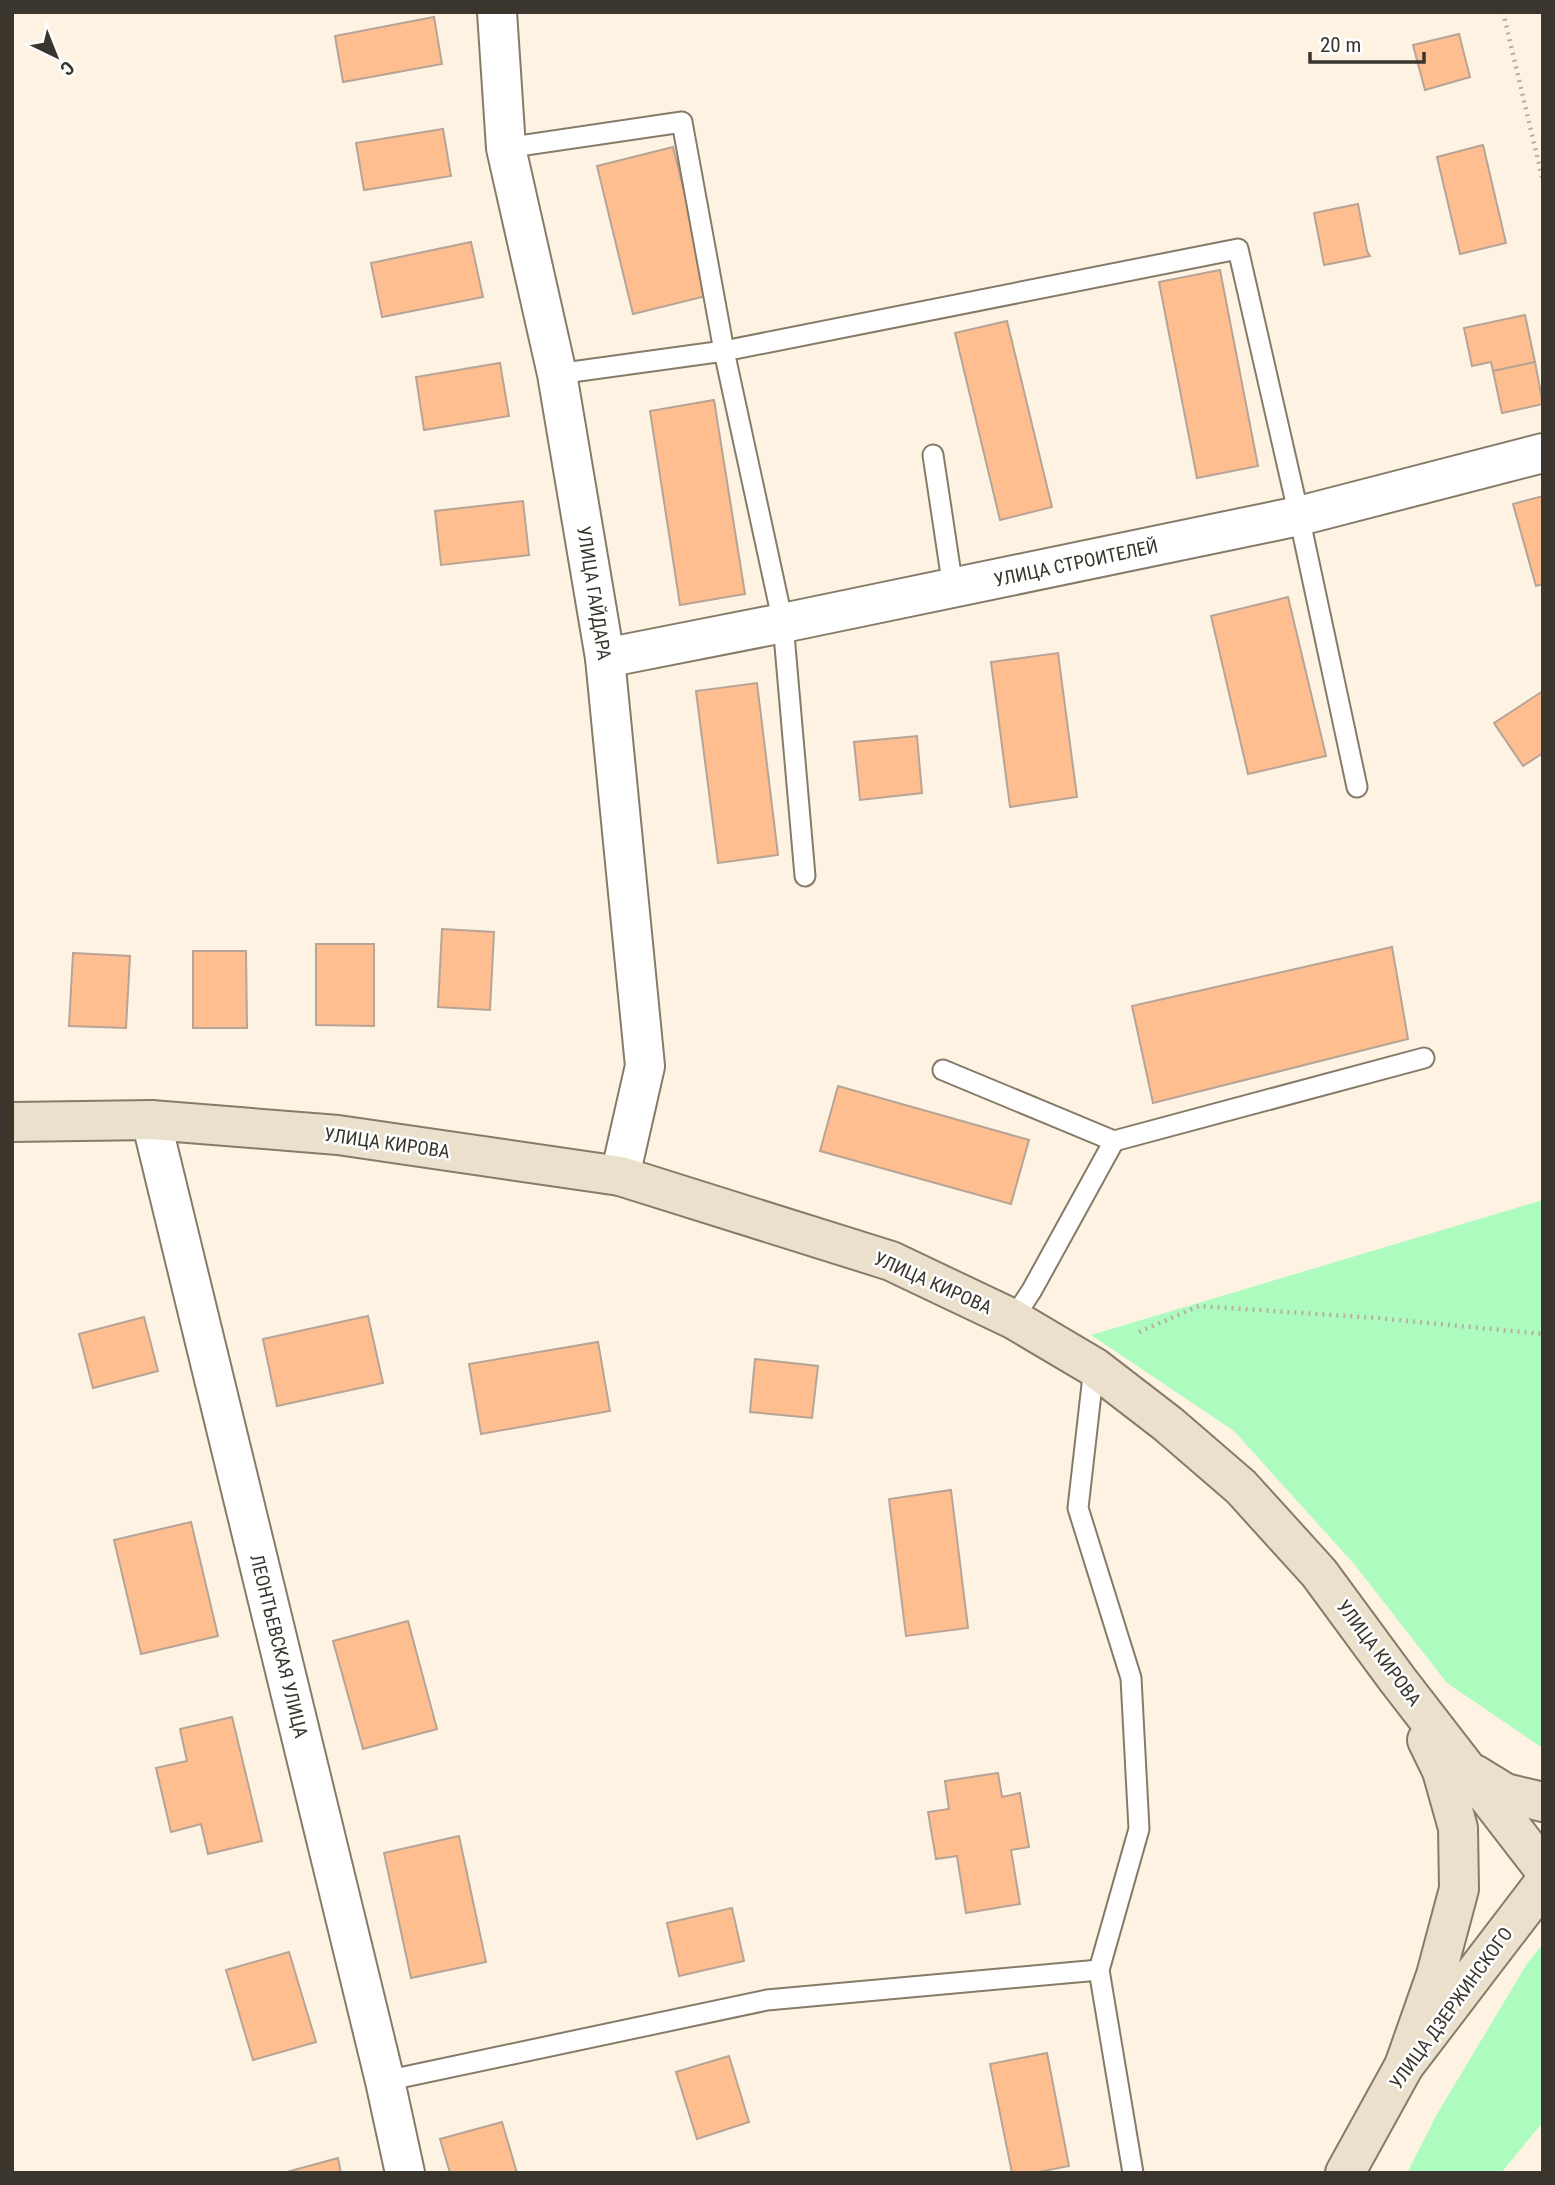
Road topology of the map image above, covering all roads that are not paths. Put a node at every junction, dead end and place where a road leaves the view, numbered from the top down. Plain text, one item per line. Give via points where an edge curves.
1 (497, 12) edge
2 (506, 148) junction
3 (724, 351) junction
4 (557, 374) junction
5 (1543, 453) edge
6 (933, 456) dead end
7 (1299, 516) junction
8 (953, 588) junction
9 (783, 623) junction
10 (605, 658) junction
11 (1357, 787) dead end
12 (806, 876) dead end
13 (1424, 1058) dead end
14 (943, 1070) dead end
15 (151, 1120) junction
16 (12, 1122) edge
17 (1114, 1141) junction
18 (620, 1176) junction
19 (1013, 1319) junction
20 (1094, 1367) junction
21 (1397, 1679) junction
22 (1466, 1769) junction
23 (1543, 1802) edge
24 (1543, 1868) edge
25 (1543, 1884) edge
26 (1099, 1970) junction
27 (1404, 2066) junction
28 (385, 2081) junction
29 (405, 2173) edge
30 (1133, 2173) edge
31 (1345, 2173) edge

1 - 2 street, УЛИЦА ГАЙДАРА
2 - 3 lane via 682,122
2 - 4 street, УЛИЦА ГАЙДАРА
3 - 4 lane
3 - 7 lane via 1238,249
3 - 9 lane
4 - 10 street, УЛИЦА ГАЙДАРА
5 - 7 street, УЛИЦА СТРОИТЕЛЕЙ
6 - 8 lane
7 - 8 street, УЛИЦА СТРОИТЕЛЕЙ
7 - 11 lane
8 - 9 street, УЛИЦА СТРОИТЕЛЕЙ
9 - 10 street, УЛИЦА СТРОИТЕЛЕЙ
9 - 12 lane
10 - 18 street, УЛИЦА ГАЙДАРА via 645,1066
13 - 17 lane
14 - 17 lane
15 - 16 main road, УЛИЦА КИРОВА
15 - 18 main road, УЛИЦА КИРОВА via 338,1135
15 - 28 street, ЛЕОНТЬЕВСКАЯ УЛИЦА
17 - 19 lane
18 - 19 main road, УЛИЦА КИРОВА via 891,1261
19 - 20 main road, УЛИЦА КИРОВА
20 - 21 main road, УЛИЦА КИРОВА via 1241,1487 1319,1573
20 - 26 lane via 1078,1508 1131,1678 1139,1829
21 - 22 main road, УЛИЦА КИРОВА
21 - 27 main road via 1442,1771 1458,1828 1459,1889 1436,1975
22 - 23 main road via 1505,1793
22 - 24 main road, УЛИЦА КИРОВА
25 - 27 main road, УЛИЦА ДЗЕРЖИНСКОГО
26 - 28 lane via 768,2000
26 - 30 lane
27 - 31 main road, УЛИЦА ДЗЕРЖИНСКОГО
28 - 29 street, ЛЕОНТЬЕВСКАЯ УЛИЦА

